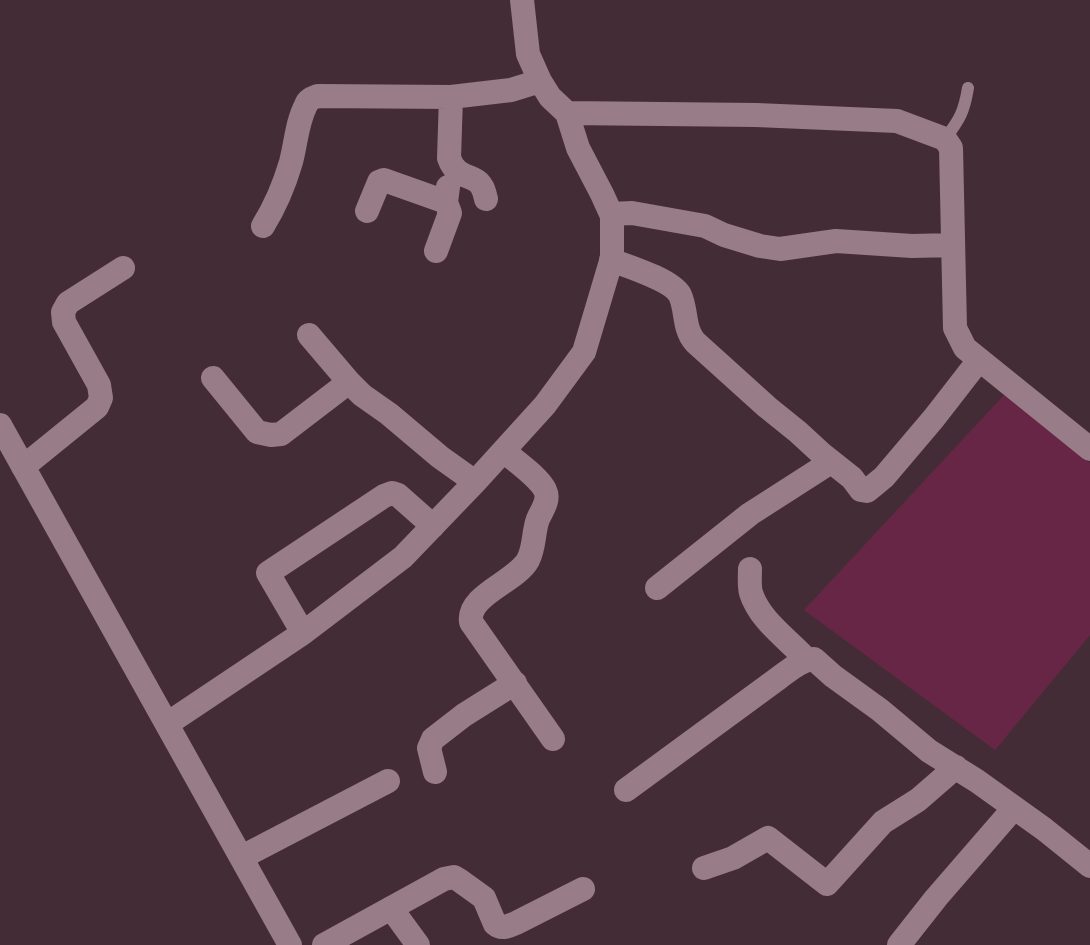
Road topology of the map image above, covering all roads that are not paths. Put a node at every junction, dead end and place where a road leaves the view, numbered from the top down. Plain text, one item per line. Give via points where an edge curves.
1 (522, 0) edge
2 (540, 81) junction
3 (968, 88) dead end
4 (451, 97) junction
5 (567, 113) junction
6 (945, 139) junction
7 (452, 166) junction
8 (486, 199) dead end
9 (446, 202) junction
10 (368, 211) dead end
11 (611, 214) junction
12 (263, 226) dead end
13 (953, 245) junction
14 (436, 251) dead end
15 (611, 260) junction
16 (123, 268) dead end
17 (309, 335) dead end
18 (979, 360) junction
19 (213, 378) dead end
20 (348, 382) junction
21 (0, 425) edge
22 (1090, 449) edge
23 (504, 451) junction
24 (831, 462) junction
25 (23, 466) junction
26 (474, 482) junction
27 (433, 526) junction
28 (750, 569) dead end
29 (657, 588) dead end
30 (303, 633) junction
31 (807, 660) junction
32 (515, 683) junction
33 (167, 724) junction
34 (553, 739) dead end
35 (956, 767) junction
36 (435, 772) dead end
37 (388, 781) dead end
38 (626, 790) dead end
39 (1014, 808) junction
40 (242, 858) junction
41 (1090, 866) edge
42 (704, 868) dead end
43 (583, 889) dead end
44 (392, 908) junction
45 (290, 945) edge
46 (324, 945) edge
47 (418, 945) edge
48 (899, 945) edge

1 - 2 street via 528,54
2 - 4 street via 511,90
2 - 5 street via 550,97
3 - 6 lane via 965,109
4 - 7 street via 449,158
4 - 12 street via 318,96 311,99 306,103 298,126 277,204
5 - 6 street via 756,115 897,122
5 - 11 street via 578,148
6 - 13 street via 951,148
7 - 8 street via 478,182
7 - 9 street
9 - 10 street via 384,180 379,182
9 - 14 street via 450,213
11 - 13 street via 632,213 706,226 760,246 780,248 836,241
11 - 15 street
13 - 18 street via 955,328 965,348
15 - 23 street via 584,352 545,406
15 - 24 street via 650,274 675,288 680,295 689,335 695,342
16 - 25 street via 68,302 63,312 64,322 99,385 101,398 97,407
17 - 20 street
18 - 22 street
18 - 24 street via 873,488 861,490 852,478
19 - 20 street via 257,432 271,435 281,434
20 - 26 street
21 - 25 street
23 - 26 street
23 - 32 street via 542,484 547,498 537,521 527,561 481,599 472,608 470,616 475,628
24 - 29 street via 750,514
25 - 33 street
26 - 27 street
27 - 30 street via 403,557
27 - 30 street via 392,493 268,574
28 - 31 street via 751,592 761,613
30 - 33 street
31 - 35 street via 814,659 930,751
31 - 38 street
32 - 34 street
32 - 36 street via 433,739 429,748
33 - 40 street
35 - 39 street
35 - 42 street via 918,800 883,822 827,884 768,838 733,858
37 - 40 street
39 - 41 street
39 - 48 street
40 - 45 street
43 - 44 street via 504,927 495,924 484,898 454,877 444,879
44 - 46 street
44 - 47 street

